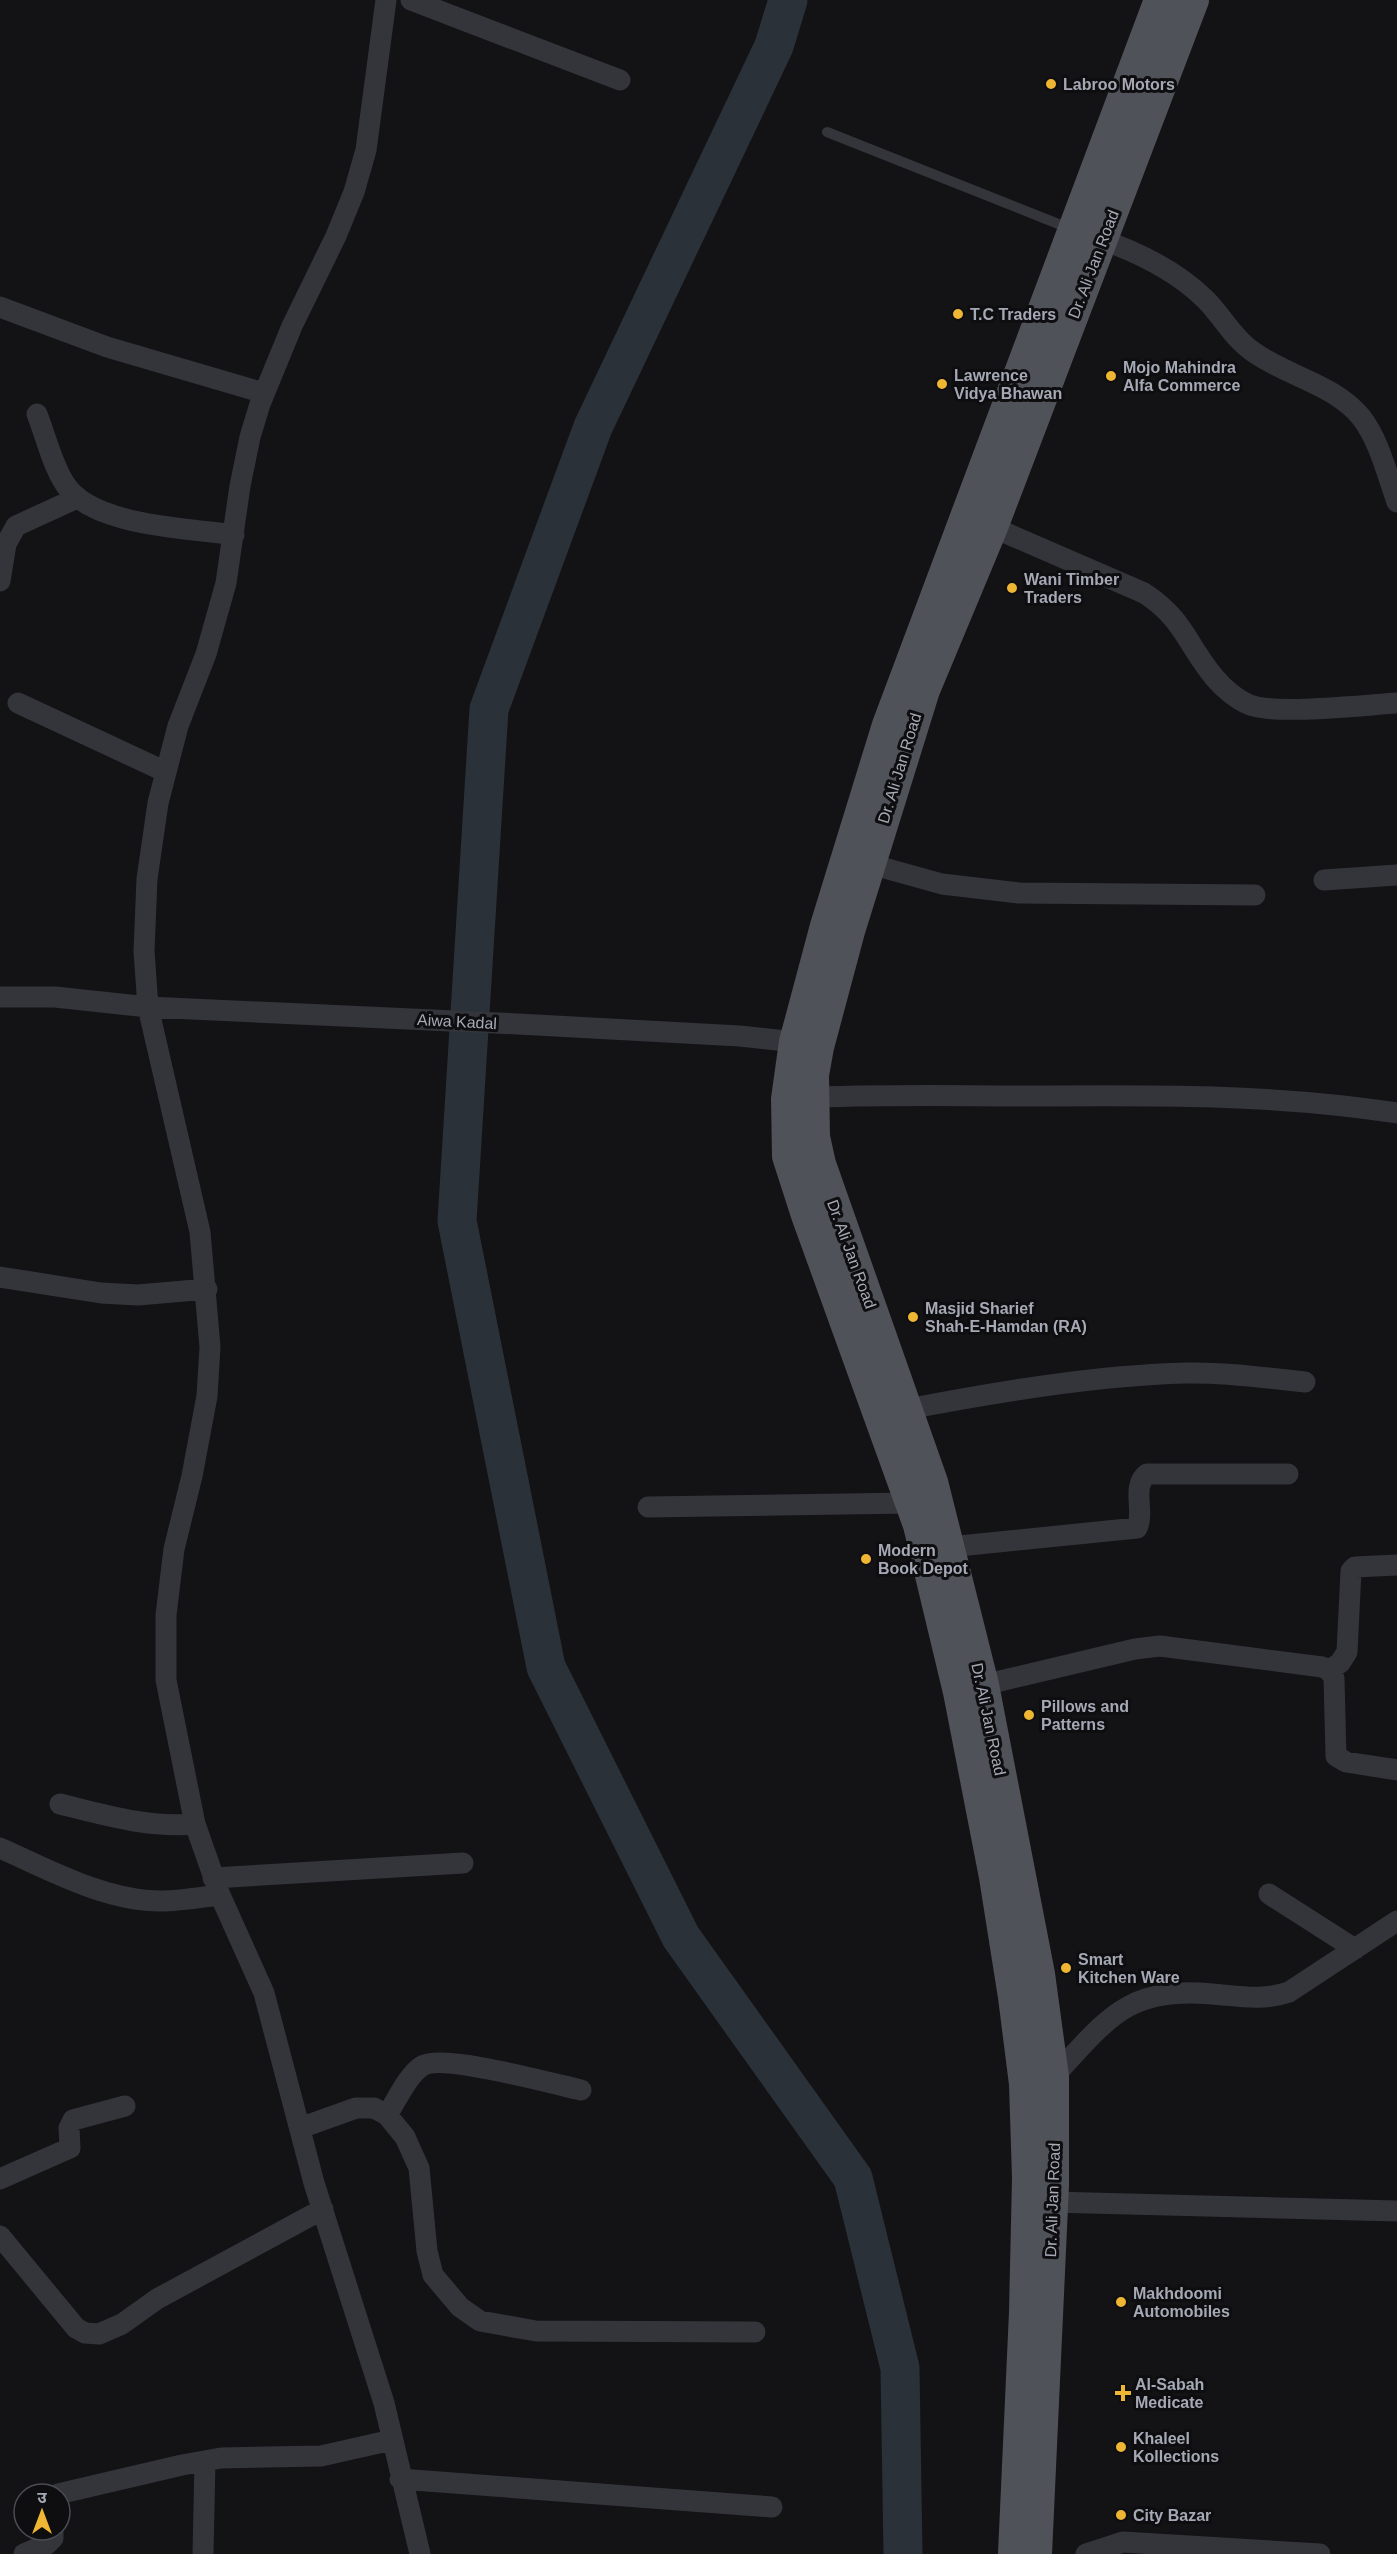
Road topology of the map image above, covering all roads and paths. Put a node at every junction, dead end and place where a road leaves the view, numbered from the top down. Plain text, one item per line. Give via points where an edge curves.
1 (386, 0) edge
2 (411, 0) edge
3 (1160, 0) edge
4 (1193, 0) edge
5 (620, 80) dead end
6 (827, 132) dead end
7 (1088, 235) junction
8 (0, 307) edge
9 (264, 393) junction
10 (38, 414) dead end
11 (77, 498) junction
12 (1397, 502) edge
13 (992, 527) junction
14 (234, 535) junction
15 (0, 581) edge
16 (18, 703) dead end
17 (1397, 703) edge
18 (166, 772) junction
19 (870, 864) junction
20 (1397, 874) edge
21 (1324, 880) dead end
22 (1255, 895) dead end
23 (0, 997) edge
24 (148, 1007) junction
25 (795, 1042) junction
26 (800, 1098) junction
27 (1397, 1113) edge
28 (0, 1277) edge
29 (207, 1289) junction
30 (1305, 1382) dead end
31 (908, 1409) junction
32 (1288, 1474) dead end
33 (911, 1503) junction
34 (648, 1507) dead end
35 (948, 1548) junction
36 (1397, 1565) edge
37 (1329, 1670) junction
38 (983, 1685) junction
39 (1397, 1770) edge
40 (60, 1804) dead end
41 (195, 1824) junction
42 (0, 1848) edge
43 (463, 1863) dead end
44 (217, 1887) junction
45 (1269, 1894) dead end
46 (1397, 1921) edge
47 (1355, 1949) junction
48 (1053, 2077) junction
49 (581, 2090) dead end
50 (125, 2106) dead end
51 (387, 2115) junction
52 (300, 2128) junction
53 (0, 2180) edge
54 (1052, 2202) junction
55 (322, 2209) junction
56 (1397, 2211) edge
57 (0, 2235) edge
58 (755, 2332) dead end
59 (392, 2440) junction
60 (205, 2461) junction
61 (400, 2479) junction
62 (72, 2491) edge
63 (772, 2507) dead end
64 (49, 2542) edge
65 (24, 2554) edge
66 (203, 2554) edge
67 (420, 2554) edge
68 (1014, 2554) edge
69 (1036, 2554) edge
70 (1086, 2554) edge
71 (1320, 2554) edge

1 - 9 street via 366,150 354,192
2 - 5 street
3 - 7 main road, Dr. Ali Jan Road
4 - 7 main road, Dr. Ali Jan Road
6 - 7 lane
7 - 12 street via 1186,282 1251,351 1343,400 1371,432
7 - 13 main road, Dr. Ali Jan Road
7 - 25 main road, Dr. Ali Jan Road via 888,725
8 - 9 street via 107,347
9 - 14 street via 250,437
10 - 11 street via 64,484
11 - 14 street via 123,518
11 - 15 street via 16,526 6,544
13 - 17 street via 1144,593 1160,604 1175,617 1214,677 1250,705 1272,709
13 - 19 main road, Dr. Ali Jan Road via 924,690
14 - 18 street via 226,583 206,654 178,726
16 - 18 street
18 - 24 street via 147,879 144,951
19 - 22 street via 942,884 1019,893
19 - 26 main road, Dr. Ali Jan Road via 813,1075
20 - 21 street
23 - 24 street, Aiwa Kadal via 55,997
24 - 25 street, Aiwa Kadal via 518,1023
24 - 29 street via 200,1232
25 - 26 main road, Dr. Ali Jan Road
26 - 27 street via 1279,1098
26 - 31 main road, Dr. Ali Jan Road via 819,1164
26 - 33 main road, Dr. Ali Jan Road via 789,1156
28 - 29 street via 101,1293 138,1295
29 - 41 street via 207,1396 174,1549 166,1615 166,1680
30 - 31 street via 1169,1374 1042,1388
31 - 35 main road, Dr. Ali Jan Road
32 - 35 street via 1147,1474 1140,1485 1137,1528
33 - 34 street
33 - 68 main road, Dr. Ali Jan Road via 959,1692 993,1865 1025,2084 1025,2312
35 - 38 main road, Dr. Ali Jan Road
36 - 37 street via 1355,1567 1350,1571 1347,1652 1340,1664
37 - 38 street via 1160,1646
37 - 39 street via 1335,1686 1336,1756 1346,1762
38 - 48 main road, Dr. Ali Jan Road via 1039,1974
40 - 41 street via 129,1821
41 - 44 street
42 - 44 street via 130,1898 161,1901
43 - 44 street
44 - 52 street via 264,1993
45 - 47 street
46 - 47 street
47 - 48 street via 1289,1992 1272,1998 1196,1992 1156,1995 1128,2004 1099,2028
48 - 54 main road, Dr. Ali Jan Road
49 - 51 street via 486,2069 430,2063 413,2074
50 - 53 street via 73,2120 69,2128 70,2148
51 - 52 street via 374,2108 356,2108
51 - 58 street via 405,2137 419,2168 433,2275 452,2299 480,2322 536,2331
52 - 55 street
54 - 56 street
54 - 69 main road, Dr. Ali Jan Road
55 - 57 street via 99,2334 76,2328
55 - 59 street via 384,2403
59 - 60 street via 321,2456
59 - 61 street
60 - 62 street
60 - 66 street
61 - 63 street
61 - 67 street
64 - 65 street
70 - 71 street via 1123,2542

